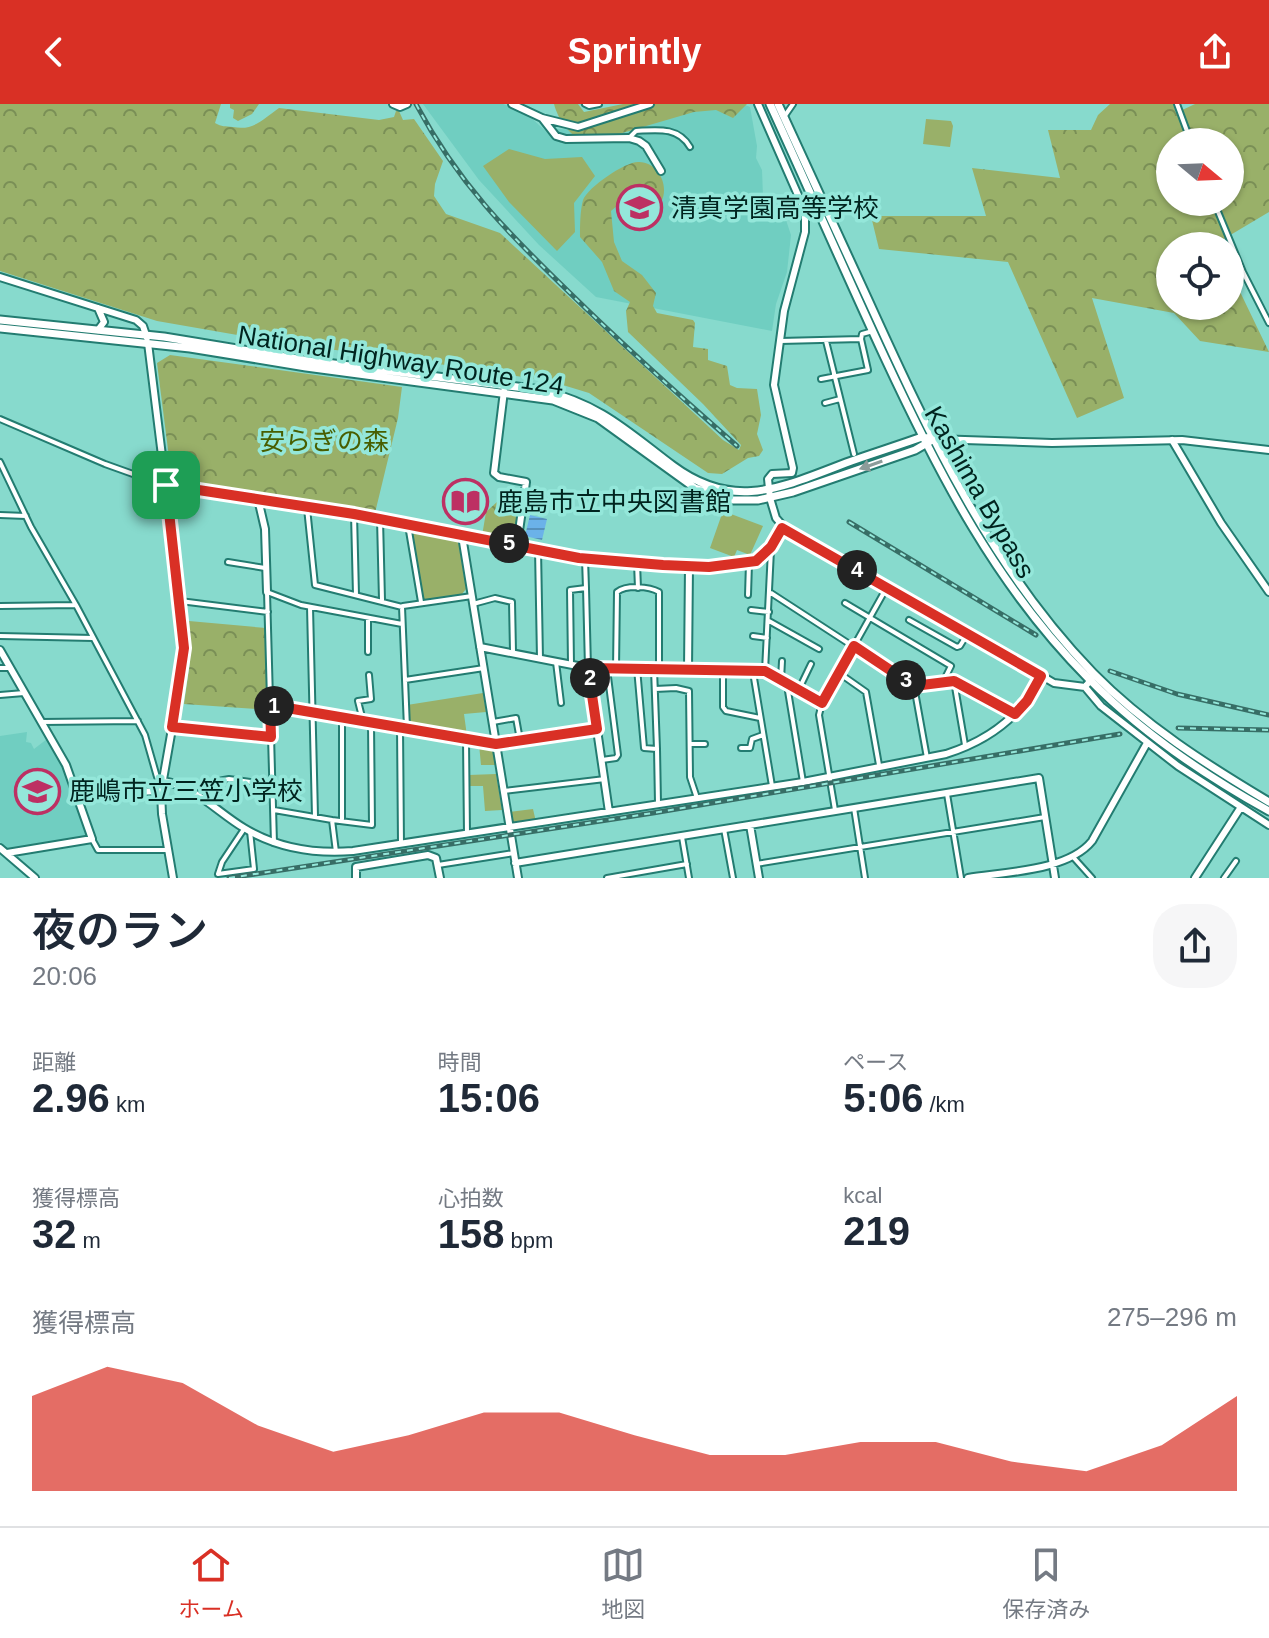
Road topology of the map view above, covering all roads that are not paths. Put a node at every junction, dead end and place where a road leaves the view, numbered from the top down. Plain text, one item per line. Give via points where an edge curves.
1 (393, 104) edge
2 (407, 104) edge
3 (512, 104) edge
4 (585, 104) edge
5 (597, 104) edge
6 (650, 104) edge
7 (758, 104) edge
8 (770, 104) edge
9 (778, 104) edge
10 (793, 104) edge
11 (1177, 104) edge
12 (784, 117) junction
13 (542, 118) junction
14 (1186, 128) edge
15 (629, 138) junction
16 (690, 147) dead end
17 (661, 171) dead end
18 (1220, 216) edge
19 (0, 277) edge
20 (98, 308) junction
21 (0, 320) edge
22 (1269, 323) edge
23 (0, 328) edge
24 (98, 330) junction
25 (873, 331) junction
26 (147, 339) junction
27 (861, 339) junction
28 (780, 341) junction
29 (826, 341) dead end
30 (834, 377) junction
31 (821, 379) dead end
32 (504, 388) junction
33 (840, 399) junction
34 (825, 403) dead end
35 (0, 419) edge
36 (934, 439) junction
37 (1172, 440) junction
38 (924, 441) junction
39 (1269, 450) edge
40 (854, 454) dead end
41 (0, 462) edge
42 (166, 485) junction
43 (769, 495) junction
44 (258, 499) junction
45 (307, 507) junction
46 (354, 514) junction
47 (0, 515) edge
48 (26, 516) junction
49 (380, 519) junction
50 (408, 525) junction
51 (782, 528) junction
52 (462, 536) junction
53 (517, 545) junction
54 (771, 547) junction
55 (538, 549) junction
56 (585, 559) junction
57 (228, 562) dead end
58 (637, 563) junction
59 (749, 563) junction
60 (689, 566) junction
61 (267, 568) junction
62 (887, 587) junction
63 (586, 588) junction
64 (638, 588) junction
65 (267, 592) junction
66 (1269, 592) edge
67 (771, 593) junction
68 (356, 595) junction
69 (748, 595) dead end
70 (382, 600) junction
71 (472, 600) junction
72 (180, 601) junction
73 (421, 602) junction
74 (845, 603) dead end
75 (76, 605) junction
76 (0, 606) edge
77 (310, 607) junction
78 (402, 607) junction
79 (751, 610) dead end
80 (268, 612) junction
81 (769, 612) junction
82 (871, 617) junction
83 (368, 618) junction
84 (909, 620) dead end
85 (769, 621) junction
86 (403, 624) junction
87 (968, 633) junction
88 (0, 636) edge
89 (753, 636) dead end
90 (93, 638) junction
91 (767, 638) junction
92 (854, 646) junction
93 (480, 647) junction
94 (819, 649) dead end
95 (0, 650) edge
96 (368, 652) dead end
97 (513, 653) junction
98 (540, 659) junction
99 (782, 661) dead end
100 (556, 662) junction
101 (571, 664) junction
102 (811, 664) dead end
103 (0, 668) edge
104 (10, 668) junction
105 (484, 668) junction
106 (588, 668) junction
107 (637, 668) junction
108 (607, 669) junction
109 (616, 669) junction
110 (656, 669) junction
111 (688, 669) junction
112 (723, 670) junction
113 (753, 670) junction
114 (765, 671) junction
115 (839, 673) junction
116 (369, 675) dead end
117 (1041, 676) junction
118 (405, 680) junction
119 (784, 681) junction
120 (954, 681) junction
121 (1090, 681) junction
122 (943, 682) junction
123 (914, 686) junction
124 (655, 689) junction
125 (799, 689) junction
126 (24, 693) junction
127 (0, 695) edge
128 (561, 703) dead end
129 (822, 703) junction
130 (270, 705) junction
131 (313, 712) junction
132 (1015, 714) junction
133 (342, 717) junction
134 (760, 718) junction
135 (138, 721) junction
136 (363, 721) junction
137 (41, 722) junction
138 (492, 722) junction
139 (371, 723) junction
140 (172, 727) junction
141 (400, 727) junction
142 (407, 728) junction
143 (597, 729) junction
144 (763, 735) junction
145 (271, 737) junction
146 (466, 740) junction
147 (520, 740) junction
148 (1147, 743) junction
149 (496, 744) junction
150 (690, 744) junction
151 (705, 744) dead end
152 (741, 748) dead end
153 (965, 748) junction
154 (657, 749) junction
155 (927, 758) junction
156 (602, 760) junction
157 (879, 765) junction
158 (831, 776) junction
159 (605, 779) junction
160 (163, 781) junction
161 (803, 782) junction
162 (272, 785) junction
163 (772, 787) junction
164 (161, 791) junction
165 (504, 791) junction
166 (77, 794) junction
167 (947, 794) junction
168 (697, 798) junction
169 (203, 799) junction
170 (1269, 802) edge
171 (658, 803) junction
172 (1241, 807) junction
173 (854, 808) junction
174 (274, 810) junction
175 (835, 811) junction
176 (1269, 811) edge
177 (609, 812) junction
178 (315, 816) junction
179 (1045, 817) junction
180 (332, 820) junction
181 (342, 820) junction
182 (750, 825) junction
183 (1269, 825) edge
184 (510, 828) junction
185 (724, 829) junction
186 (247, 830) junction
187 (953, 831) junction
188 (467, 834) junction
189 (682, 837) junction
190 (92, 839) junction
191 (274, 843) junction
192 (401, 844) junction
193 (860, 846) junction
194 (0, 848) edge
195 (168, 850) junction
196 (336, 852) junction
197 (7, 853) junction
198 (514, 853) junction
199 (1074, 858) junction
200 (1236, 861) dead end
201 (515, 863) junction
202 (687, 864) junction
203 (756, 864) junction
204 (1053, 864) junction
205 (438, 865) junction
206 (35, 878) edge
207 (173, 878) edge
208 (356, 878) edge
209 (440, 878) edge
210 (517, 878) edge
211 (607, 878) edge
212 (689, 878) edge
213 (733, 878) edge
214 (759, 878) edge
215 (865, 878) edge
216 (961, 878) edge
217 (968, 878) edge
218 (1055, 878) edge
219 (1092, 878) edge
220 (1195, 878) edge
221 (1224, 878) edge

1 - 2 street
3 - 13 street
4 - 5 street
6 - 13 street via 578,127
7 - 28 street via 805,211
8 - 25 highway, Kashima Bypass
9 - 12 highway, Kashima Bypass
10 - 12 street
11 - 14 street
12 - 36 highway, Kashima Bypass
13 - 15 street via 556,136 569,140
15 - 16 street via 636,131 668,130 685,138
15 - 17 street via 646,146
18 - 22 street
19 - 20 street
20 - 24 street via 104,322
20 - 26 street via 139,322
21 - 24 highway, National Highway Route 124
23 - 26 highway, National Highway Route 124
24 - 26 highway, National Highway Route 124
25 - 27 street
25 - 38 highway, Kashima Bypass
26 - 32 highway, National Highway Route 124 via 306,367
26 - 42 street
27 - 28 street
27 - 30 street via 868,370
28 - 43 street via 774,385 793,468 792,473 770,476
29 - 30 street
30 - 31 street
30 - 33 street
32 - 43 highway, National Highway Route 124 via 541,390 587,405 700,483
32 - 53 street via 494,473 526,482
33 - 34 street
33 - 40 street
35 - 42 street
36 - 37 street
36 - 38 highway, National Highway Route 124
36 - 121 highway, Kashima Bypass via 999,554
37 - 39 street
37 - 66 street
38 - 43 highway, National Highway Route 124
38 - 121 highway, Kashima Bypass via 997,568
41 - 48 street
42 - 44 street
42 - 72 street
43 - 51 street
44 - 45 street
44 - 61 street
45 - 46 street
45 - 68 street via 315,585
46 - 49 street
46 - 68 street
47 - 48 street
48 - 75 street
49 - 50 street
49 - 70 street
50 - 52 street
50 - 73 street
51 - 54 street
51 - 62 street
52 - 53 street
52 - 71 street
53 - 55 street
54 - 59 street
54 - 67 street
55 - 56 street
55 - 98 street
56 - 58 street
56 - 63 street
57 - 61 street
58 - 60 street
58 - 64 street
59 - 60 street
59 - 69 street
60 - 111 street
61 - 65 street
62 - 82 street
62 - 87 street
63 - 101 street via 570,590
63 - 106 street
64 - 109 street via 617,592
64 - 110 street via 659,592
65 - 77 street
65 - 80 street
67 - 81 street
67 - 92 street
68 - 70 street
70 - 78 street
71 - 73 street
71 - 93 street
71 - 97 street via 512,602
72 - 80 street
72 - 140 street via 184,648
73 - 78 street
74 - 82 street
75 - 76 street
75 - 90 street
77 - 83 street
77 - 131 street
78 - 86 street
79 - 81 street
80 - 130 street
81 - 85 street
82 - 92 street
82 - 122 street via 951,666
83 - 86 street
83 - 96 street
84 - 87 street via 957,647
85 - 91 street
85 - 94 street
86 - 118 street
87 - 117 street
88 - 90 street
89 - 91 street
90 - 135 street
91 - 114 street
92 - 115 street
92 - 123 street
93 - 97 street
93 - 105 street
95 - 104 street
97 - 98 street
98 - 100 street
99 - 119 street
100 - 101 street
100 - 128 street
101 - 106 street
102 - 125 street
103 - 104 street
104 - 126 street
105 - 118 street
105 - 138 street
106 - 108 street
106 - 143 street
107 - 109 street
107 - 110 street
107 - 154 street via 644,748
108 - 109 street
108 - 156 street via 618,755
110 - 111 street
110 - 124 street
111 - 112 street
112 - 113 street
112 - 134 street via 726,711
113 - 114 street
113 - 134 street
114 - 119 street
115 - 129 street
115 - 157 street via 866,692
116 - 136 street via 371,699 358,701
117 - 121 street via 1068,686
117 - 132 street
118 - 142 street
119 - 125 street
119 - 161 street
120 - 122 street
120 - 132 street
120 - 153 street
121 - 148 street via 1101,706
121 - 170 highway, Kashima Bypass
121 - 176 highway, Kashima Bypass via 1206,774
122 - 123 street
123 - 155 street
124 - 150 street via 689,691
124 - 154 street
125 - 129 street
126 - 127 street
126 - 137 street
129 - 158 street via 819,715
130 - 131 street
130 - 145 street
131 - 133 street
131 - 178 street
132 - 153 street
133 - 136 street
133 - 181 street
134 - 144 street
135 - 137 street
135 - 160 street
136 - 139 street
137 - 166 street
138 - 147 street via 516,718
138 - 149 street
139 - 141 street
139 - 181 street via 372,825
140 - 145 street
140 - 160 street
141 - 142 street
141 - 192 street
142 - 146 street
143 - 147 street
143 - 156 street
144 - 152 street via 752,739 750,748
144 - 163 street
145 - 162 street
146 - 149 street
146 - 188 street
147 - 149 street
148 - 172 street
148 - 199 street via 1092,841
149 - 165 street
150 - 151 street
150 - 168 street via 690,777
153 - 155 street
154 - 171 street
155 - 157 street
156 - 159 street
157 - 158 street
158 - 161 street
158 - 175 street
159 - 165 street
159 - 177 street
160 - 164 street
160 - 169 street
161 - 163 street
162 - 169 street via 218,781
162 - 174 street
163 - 168 street
164 - 166 street
164 - 195 street
165 - 184 street
166 - 190 street
167 - 173 street
167 - 179 street via 1039,778
167 - 187 street
168 - 171 street
169 - 186 street
171 - 177 street
172 - 183 street
172 - 220 street
173 - 175 street
173 - 193 street
174 - 178 street
174 - 191 street
175 - 182 street
177 - 184 street
178 - 180 street
179 - 187 street
179 - 204 street
180 - 181 street
180 - 196 street
182 - 185 street
182 - 203 street
184 - 188 street
184 - 198 street
185 - 189 street
185 - 213 street
186 - 186 street via 254,869 218,874 222,862
186 - 191 street
187 - 193 street
187 - 216 street
188 - 192 street
189 - 201 street
189 - 202 street
190 - 195 street via 98,850
190 - 197 street
191 - 196 street
192 - 196 street
193 - 203 street
193 - 215 street
194 - 197 street
195 - 207 street
197 - 206 street
198 - 201 street
198 - 205 street
199 - 204 street
199 - 219 street
200 - 221 street
201 - 210 street
202 - 211 street
202 - 212 street
203 - 214 street
204 - 217 street
204 - 218 street
205 - 208 street via 428,855 356,867
205 - 209 street

